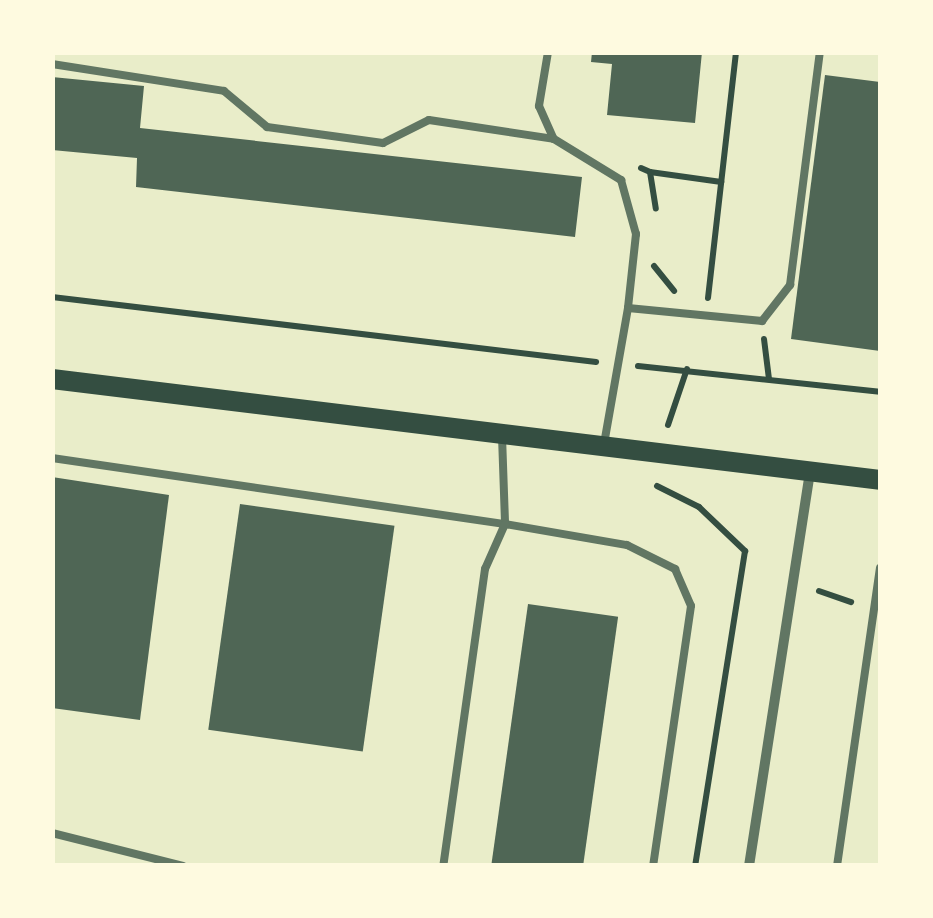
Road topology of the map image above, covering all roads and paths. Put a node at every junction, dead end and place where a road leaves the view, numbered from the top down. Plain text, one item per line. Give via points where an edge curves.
1 (548, 52) edge
2 (736, 52) edge
3 (820, 52) edge
4 (52, 64) edge
5 (554, 139) junction
6 (650, 172) dead end
7 (721, 182) junction
8 (52, 297) edge
9 (708, 299) dead end
10 (628, 308) junction
11 (616, 364) junction
12 (688, 369) junction
13 (52, 379) edge
14 (880, 392) edge
15 (668, 426) dead end
16 (502, 431) junction
17 (604, 444) junction
18 (52, 458) edge
19 (810, 472) junction
20 (880, 480) edge
21 (657, 486) dead end
22 (505, 524) junction
23 (880, 568) edge
24 (819, 591) dead end
25 (852, 598) dead end
26 (52, 832) edge
27 (183, 866) edge
28 (442, 866) edge
29 (653, 866) edge
30 (694, 866) edge
31 (750, 866) edge
32 (837, 866) edge

1 - 5 lane via 539,106
2 - 7 path
3 - 10 lane via 790,284 762,321
4 - 5 lane via 224,90 267,127 383,142 430,120
5 - 10 lane via 621,180 636,234
6 - 7 path
7 - 9 path
8 - 11 path
10 - 11 lane
11 - 12 path
11 - 17 lane
12 - 14 path
12 - 15 path
13 - 16 main road
16 - 17 main road
16 - 22 lane
17 - 19 main road
18 - 22 lane
19 - 20 main road
19 - 31 street
21 - 30 path via 699,507 745,551
22 - 28 lane via 485,569
22 - 29 lane via 627,545 675,568 691,606
23 - 32 lane
24 - 25 path
26 - 27 lane

